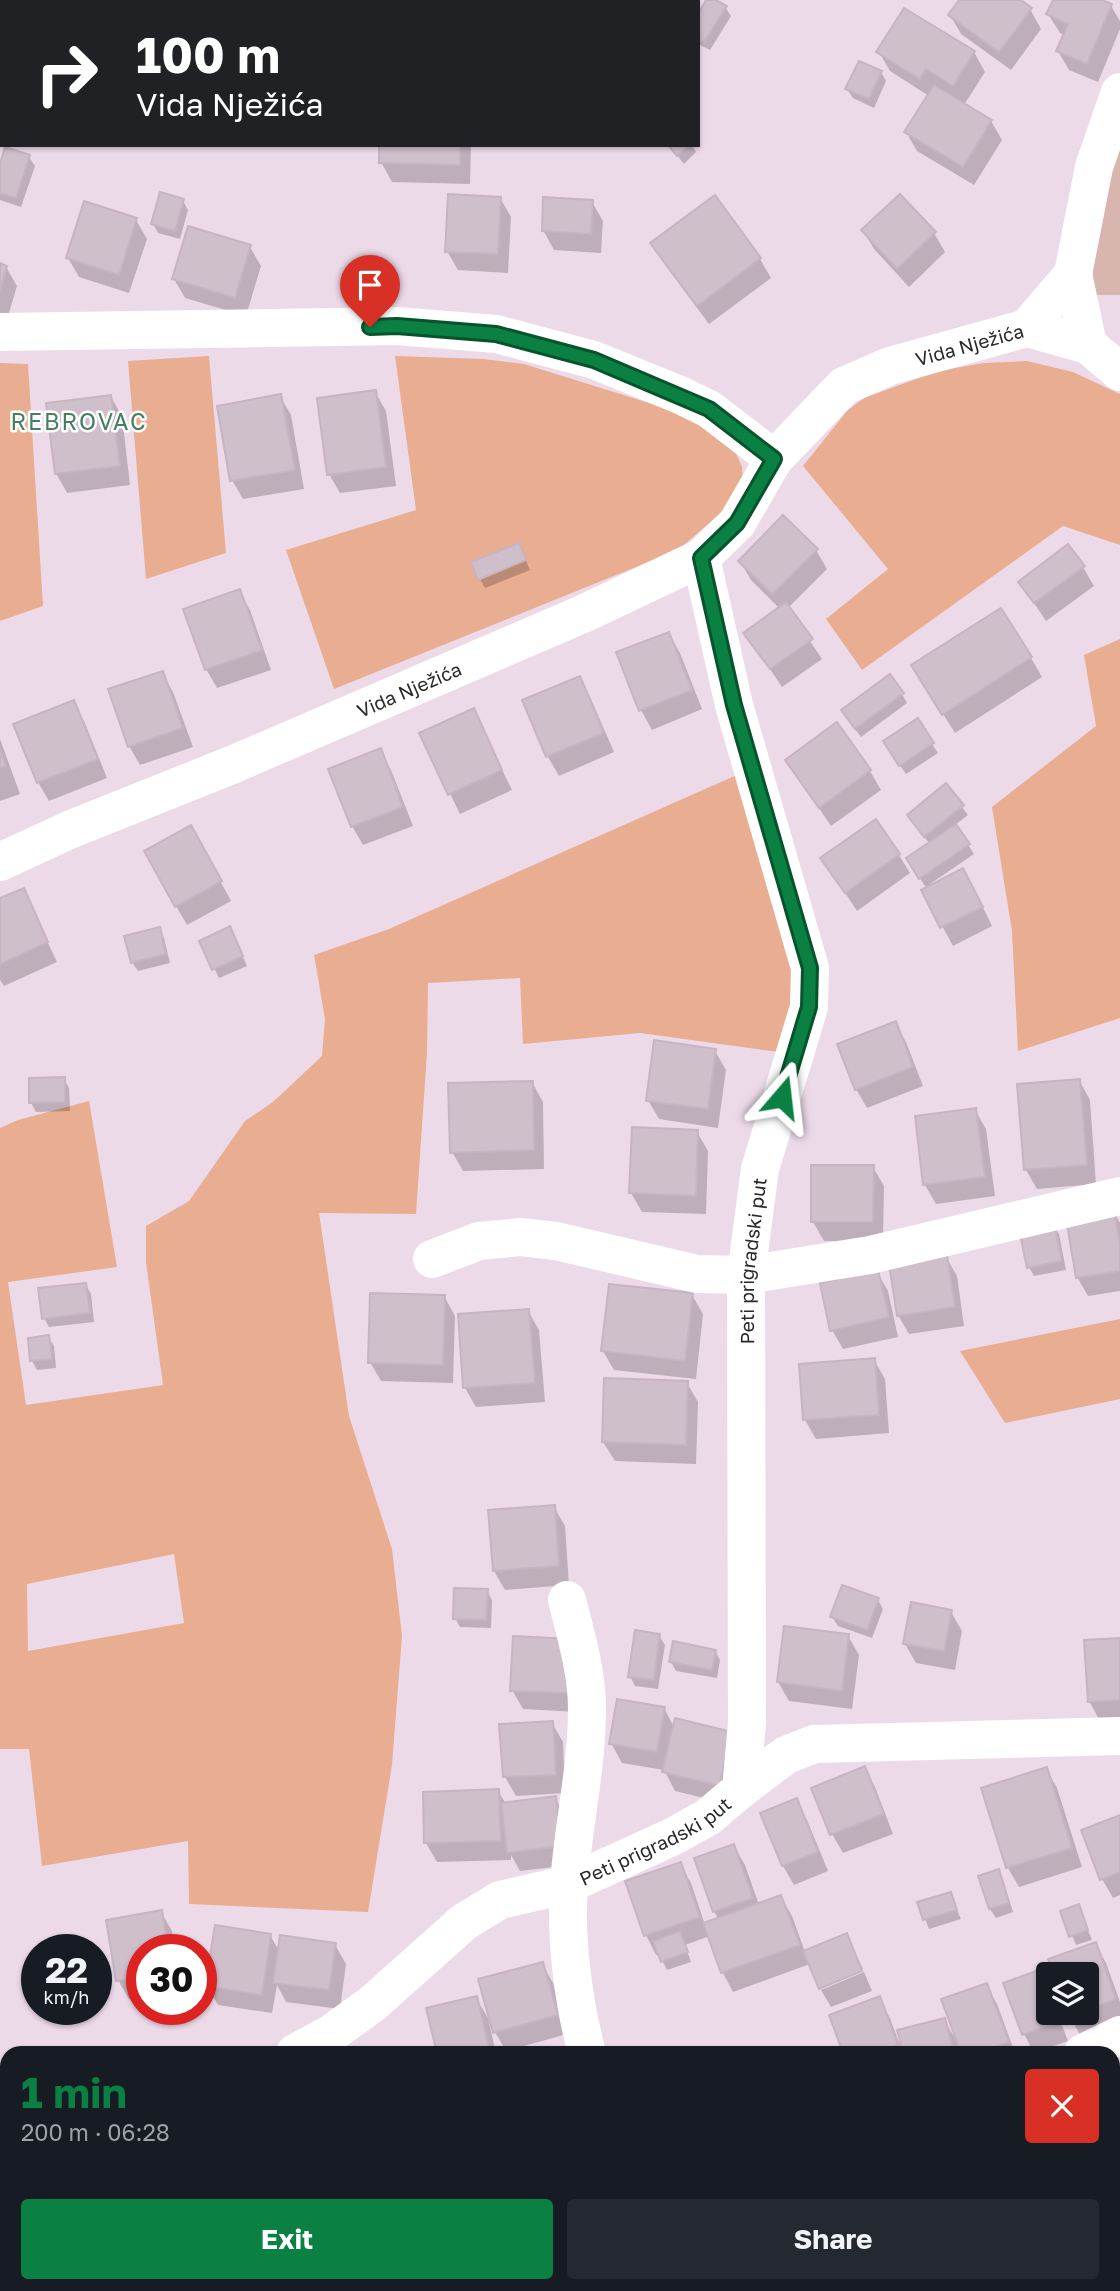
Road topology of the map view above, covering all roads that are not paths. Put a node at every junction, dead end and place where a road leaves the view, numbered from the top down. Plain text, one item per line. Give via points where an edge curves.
1 (1120, 92) edge
2 (1073, 274) junction
3 (1027, 328) junction
4 (0, 332) edge
5 (1088, 345) junction
6 (1120, 372) edge
7 (774, 459) junction
8 (701, 558) junction
9 (0, 862) edge
10 (1120, 1196) edge
11 (432, 1259) dead end
12 (746, 1275) junction
13 (567, 1600) dead end
14 (1120, 1736) edge
15 (741, 1789) junction
16 (569, 1884) junction
17 (1120, 2035) edge
18 (308, 2046) edge
19 (586, 2046) edge
20 (1097, 2046) edge

1 - 2 street, Vida Nježića via 1094,167
2 - 3 street, Vida Nježića
2 - 5 street
3 - 5 street
3 - 7 street, Vida Nježića via 890,366 844,386
4 - 7 street via 397,326 496,334 594,360 680,395 709,409
5 - 6 street
7 - 8 street, Vida Nježića via 737,523
8 - 9 street, Vida Nježića via 585,614
8 - 12 street, Peti prigradski put via 734,705 810,968 809,1007 760,1169
10 - 12 street via 870,1255
11 - 12 street via 479,1241 521,1237 697,1275
12 - 15 street, Peti prigradski put via 747,1723
13 - 16 street via 587,1707
14 - 15 street via 814,1744 786,1755
15 - 16 street, Peti prigradski put via 708,1817 674,1836
16 - 18 street, Peti prigradski put via 500,1900 464,1922 372,2004
16 - 19 street, Peti prigradski put via 568,1944
17 - 20 street

